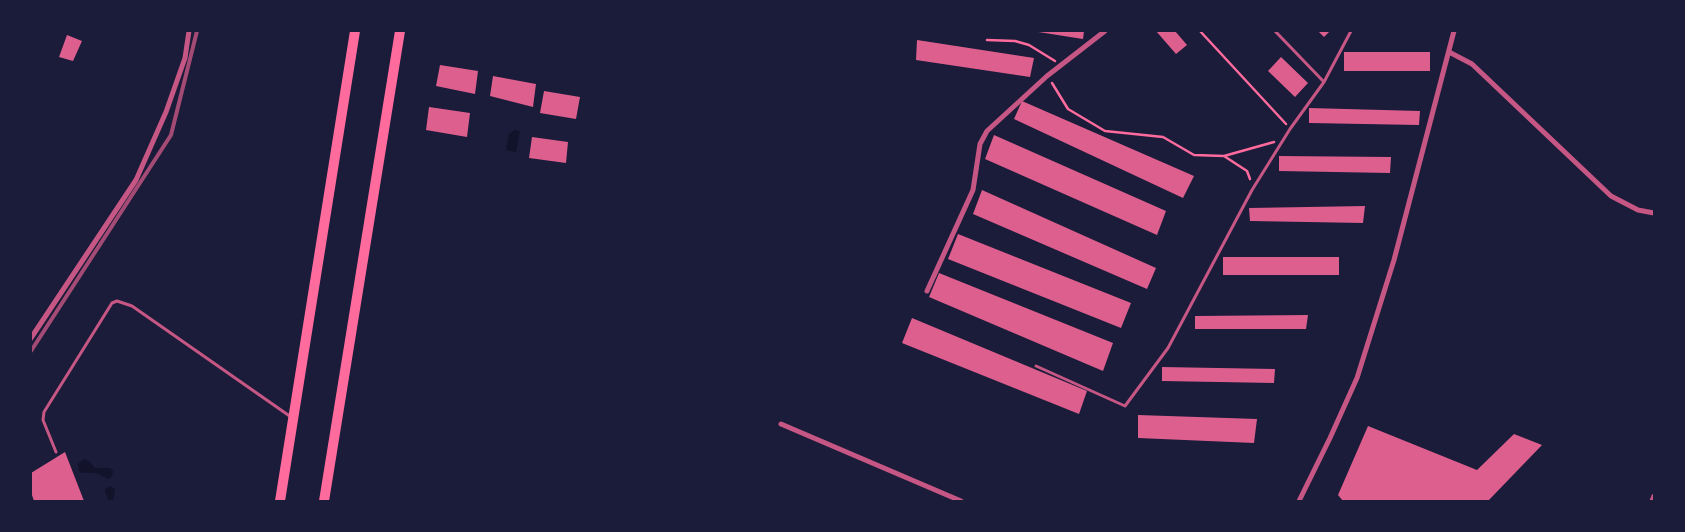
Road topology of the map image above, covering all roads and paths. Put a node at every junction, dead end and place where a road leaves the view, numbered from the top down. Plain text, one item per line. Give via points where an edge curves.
1 (188, 31) edge
2 (354, 31) edge
3 (400, 31) edge
4 (1106, 31) edge
5 (1200, 31) edge
6 (1275, 31) edge
7 (1351, 31) edge
8 (1454, 31) edge
9 (987, 40) dead end
10 (1449, 52) junction
11 (1060, 65) junction
12 (1047, 76) junction
13 (1324, 82) junction
14 (1290, 129) junction
15 (1284, 139) junction
16 (1224, 156) junction
17 (1252, 190) junction
18 (1654, 213) edge
19 (927, 291) dead end
20 (31, 338) edge
21 (1036, 366) dead end
22 (293, 418) junction
23 (781, 424) dead end
24 (56, 452) dead end
25 (944, 493) junction
26 (1654, 496) edge
27 (280, 501) edge
28 (324, 501) edge
29 (942, 501) edge
30 (961, 501) edge
31 (1299, 501) edge
32 (1652, 501) edge

1 - 20 street via 185,58 136,180
2 - 22 highway
3 - 28 highway
4 - 11 street
5 - 14 path
6 - 13 lane
7 - 13 lane
8 - 10 street
9 - 11 path via 1029,45
10 - 18 street via 1472,64 1611,196 1638,210
10 - 31 street via 1394,260 1357,378
11 - 12 street
12 - 16 path via 1068,109 1105,130 1163,137 1194,155
12 - 19 street via 987,131 980,144 973,190
13 - 14 lane
14 - 15 lane
15 - 16 path
15 - 17 lane
16 - 17 path via 1247,171
17 - 21 lane via 1168,348 1125,406
22 - 24 lane via 132,306 118,301 112,303 44,412 43,420
22 - 27 highway
23 - 25 street
25 - 29 street
25 - 30 street
26 - 32 street

